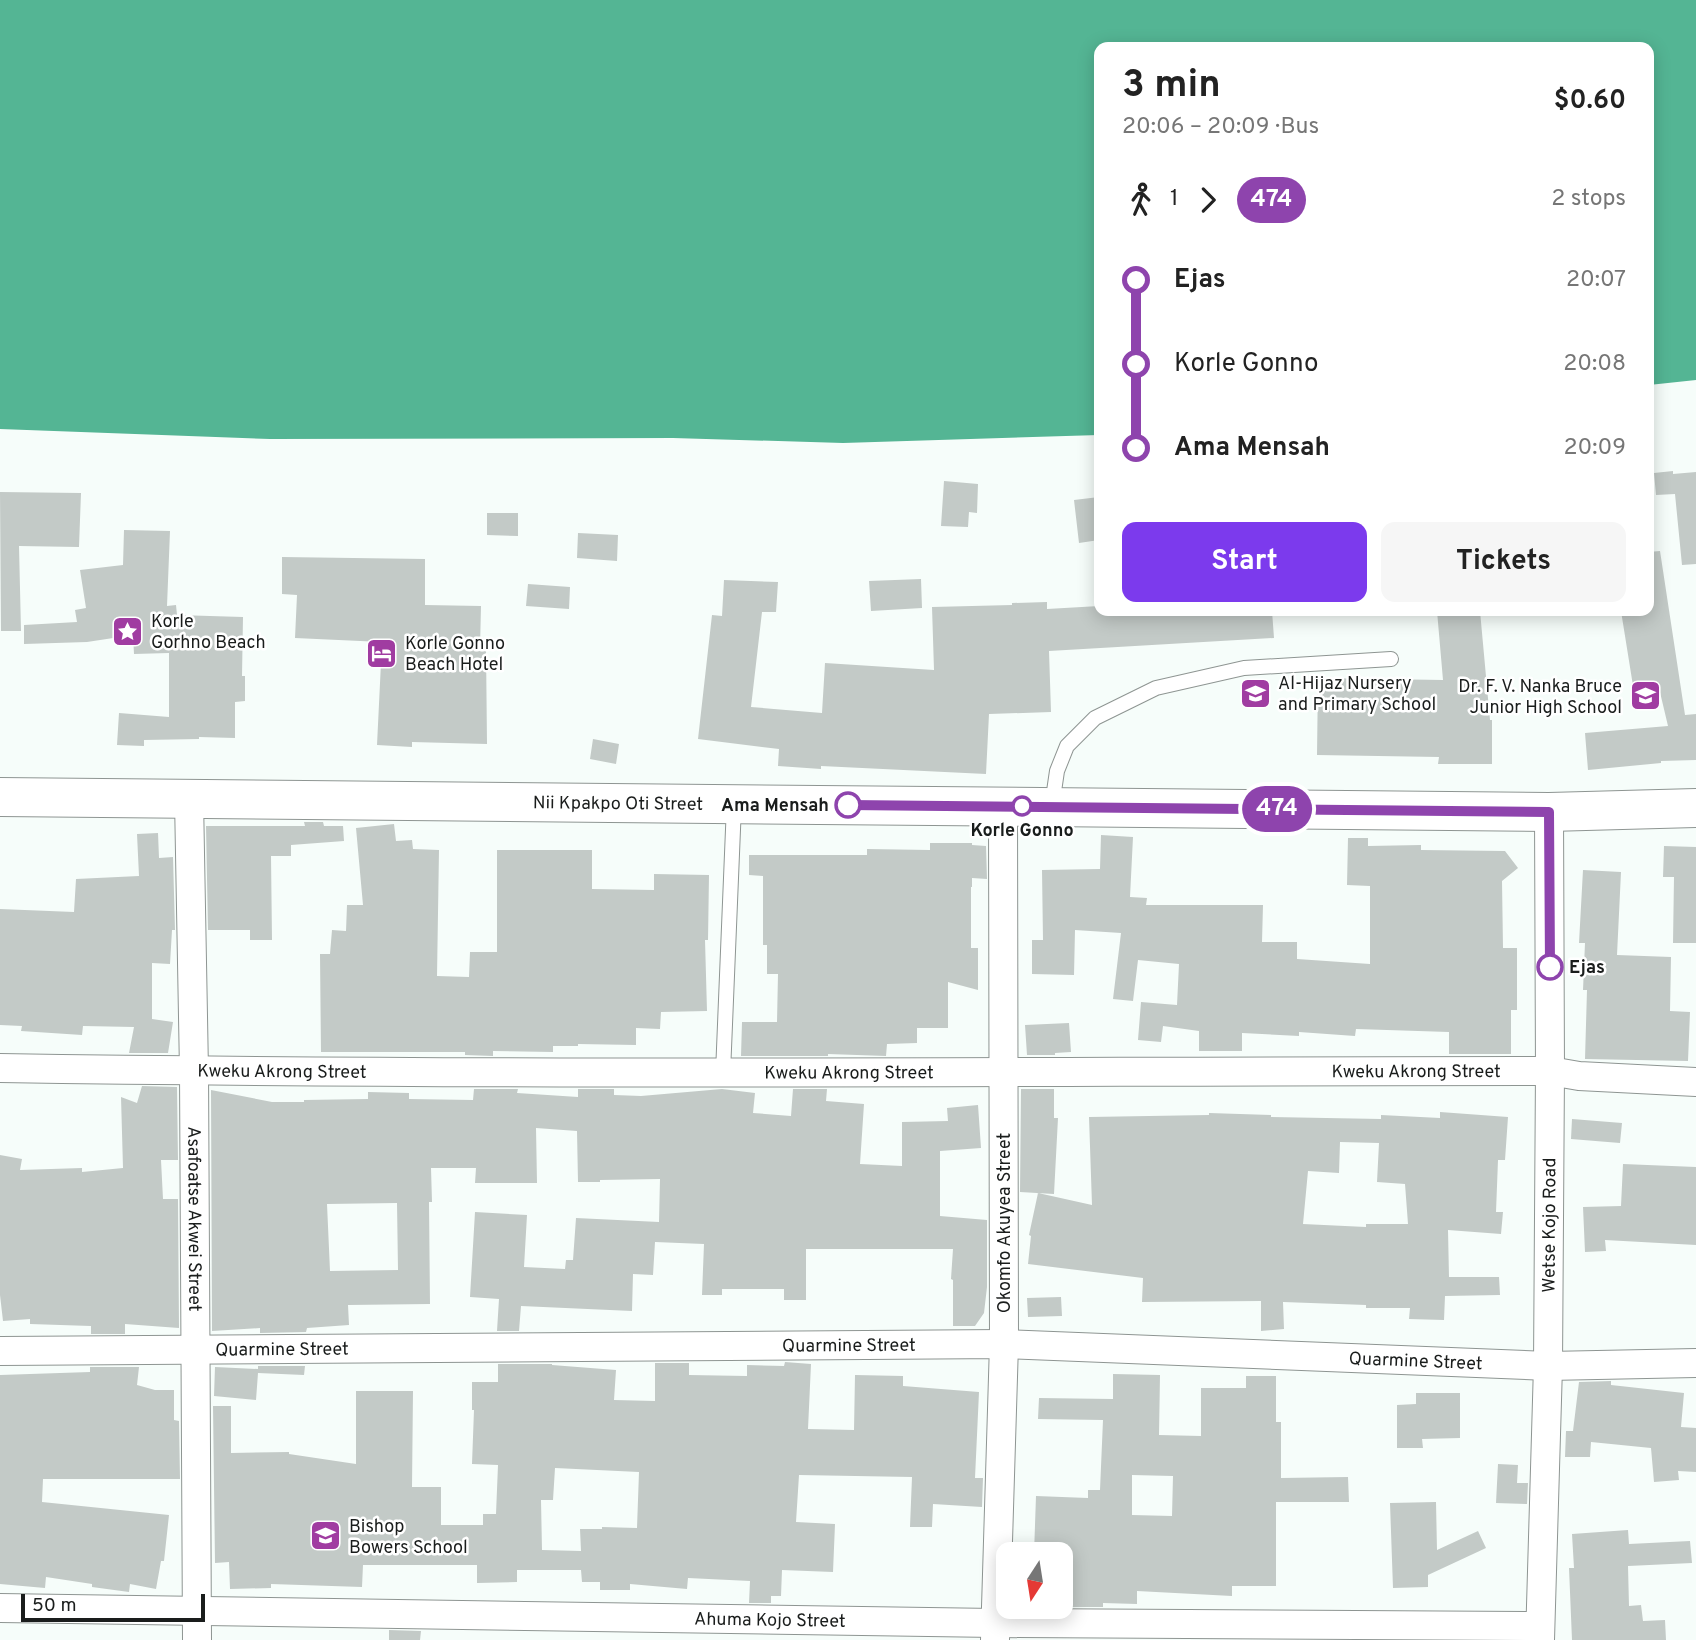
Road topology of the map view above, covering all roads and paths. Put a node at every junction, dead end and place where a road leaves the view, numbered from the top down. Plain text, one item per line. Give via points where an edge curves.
1 (1391, 659) dead end
2 (0, 797) edge
3 (189, 799) junction
4 (734, 804) junction
5 (1052, 806) junction
6 (1003, 807) junction
7 (1696, 808) edge
8 (1549, 812) junction
9 (0, 1068) edge
10 (194, 1071) junction
11 (1003, 1071) junction
12 (1550, 1071) junction
13 (723, 1073) junction
14 (1696, 1082) edge
15 (1004, 1344) junction
16 (195, 1349) junction
17 (0, 1352) edge
18 (1696, 1363) edge
19 (1548, 1366) junction
20 (0, 1608) edge
21 (198, 1610) junction
22 (995, 1631) edge
23 (1540, 1633) edge
24 (197, 1640) edge

1 - 5 lane via 1244,668 1156,688 1095,718 1067,746 1057,771
2 - 3 main road, Nii Kpakpo Oti Street
3 - 4 main road, Nii Kpakpo Oti Street
3 - 10 street, Asafoatse Akwei Street
4 - 6 main road, Nii Kpakpo Oti Street
4 - 13 lane
5 - 6 main road, Nii Kpakpo Oti Street
5 - 8 main road, Nii Kpakpo Oti Street
6 - 11 street, Okomfo Akuyea Street
7 - 8 main road, Nii Kpakpo Oti Street
8 - 12 street, Wetse Kojo Road
9 - 10 street, Kweku Akrong Street
10 - 13 street, Kweku Akrong Street
10 - 16 street, Asafoatse Akwei Street
11 - 12 street, Kweku Akrong Street
11 - 13 street, Kweku Akrong Street
11 - 15 street, Okomfo Akuyea Street
12 - 14 street, Kweku Akrong Street
12 - 19 street, Wetse Kojo Road
15 - 16 street, Quarmine Street
15 - 19 street, Quarmine Street
15 - 22 street, Okomfo Akuyea Street
16 - 17 street, Quarmine Street
16 - 21 street, Asafoatse Akwei Street
18 - 19 street, Quarmine Street
19 - 23 street, Wetse Kojo Road
20 - 21 street, Ahuma Kojo Street
21 - 22 street, Ahuma Kojo Street
21 - 24 street, Asafoatse Akwei Street
22 - 23 street, Ahuma Kojo Street

